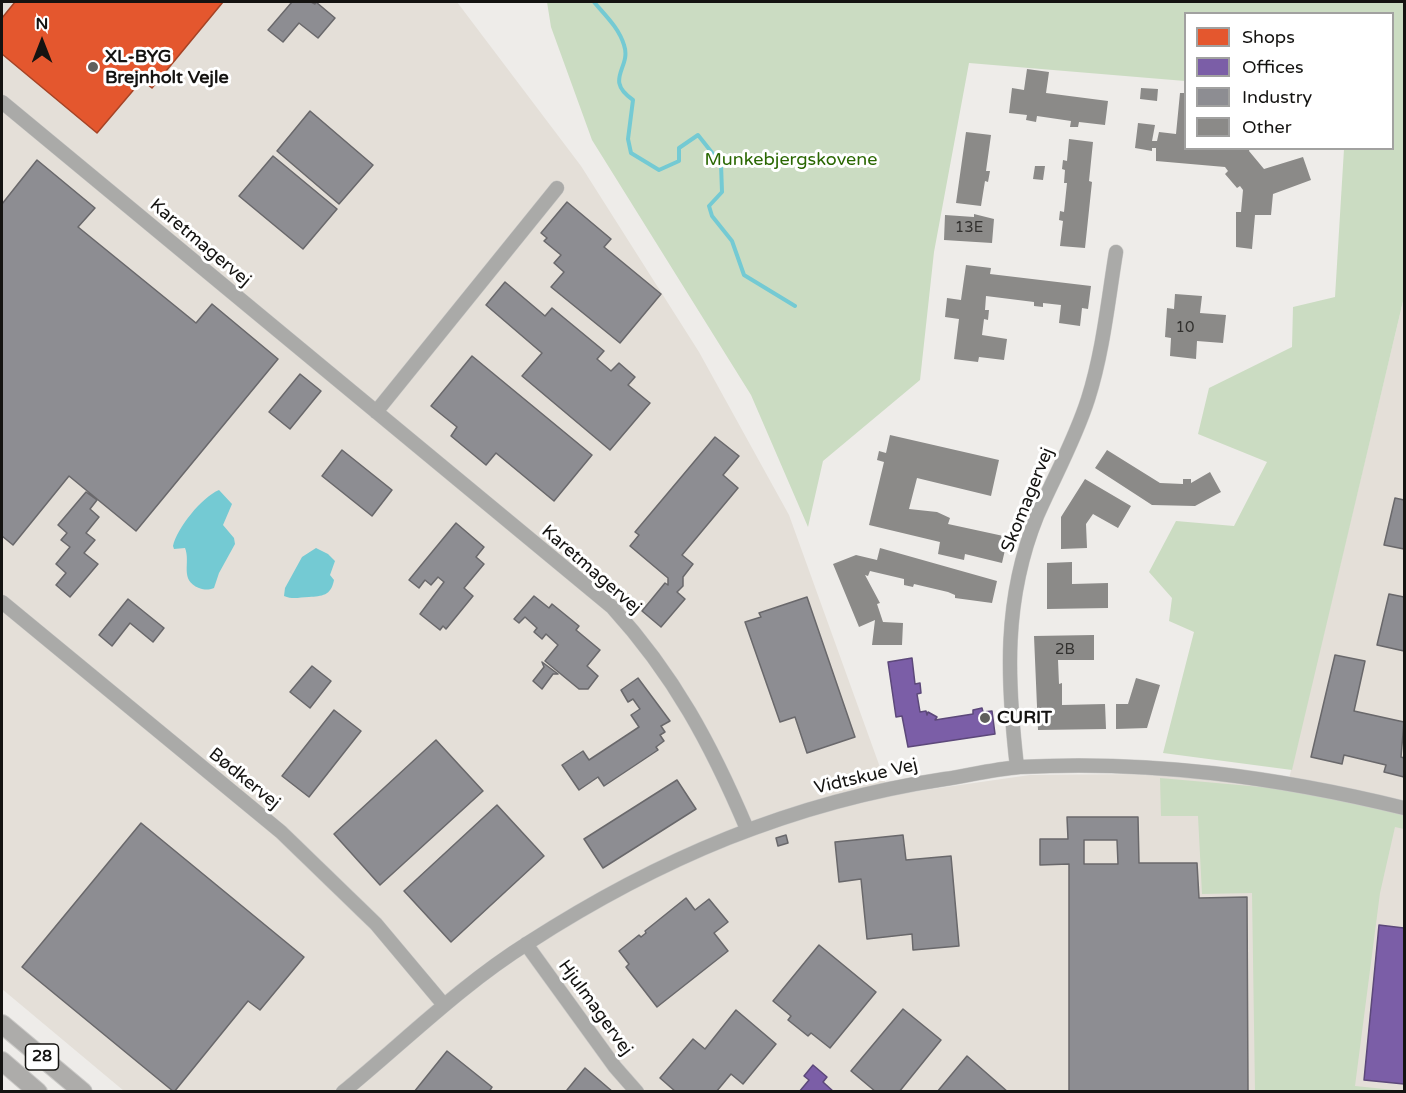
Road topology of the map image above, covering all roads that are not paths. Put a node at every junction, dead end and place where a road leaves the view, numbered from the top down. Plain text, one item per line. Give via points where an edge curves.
1 (2, 102) edge
2 (557, 188) dead end
3 (1116, 252) dead end
4 (376, 412) junction
5 (2, 602) edge
6 (1017, 768) junction
7 (1404, 808) edge
8 (747, 829) junction
9 (526, 944) junction
10 (444, 1005) junction
11 (2, 1024) edge
12 (399, 1046) junction
13 (2, 1061) edge
14 (38, 1092) edge
15 (83, 1092) edge
16 (343, 1092) edge
17 (357, 1092) edge
18 (637, 1092) edge

1 - 4 street, Karetmagervej
2 - 4 street
3 - 6 street, Skomagervej via 1088,399 1037,517 1013,604 1009,701
4 - 8 street, Karetmagervej via 612,607 643,642 693,714
5 - 10 street, Bødkervej via 280,832 376,924
6 - 7 street, Vidtskue Vej via 1149,768 1232,774 1320,787
6 - 8 street, Vidtskue Vej via 895,786
8 - 9 street, Vidtskue Vej via 664,864
9 - 10 street, Vidtskue Vej
9 - 18 street, Hjulmagervej
10 - 12 street, Vidtskue Vej
11 - 15 main road, 28
12 - 16 street, Vidtskue Vej
12 - 17 street, Vidtskue Vej
13 - 14 main road, 28

